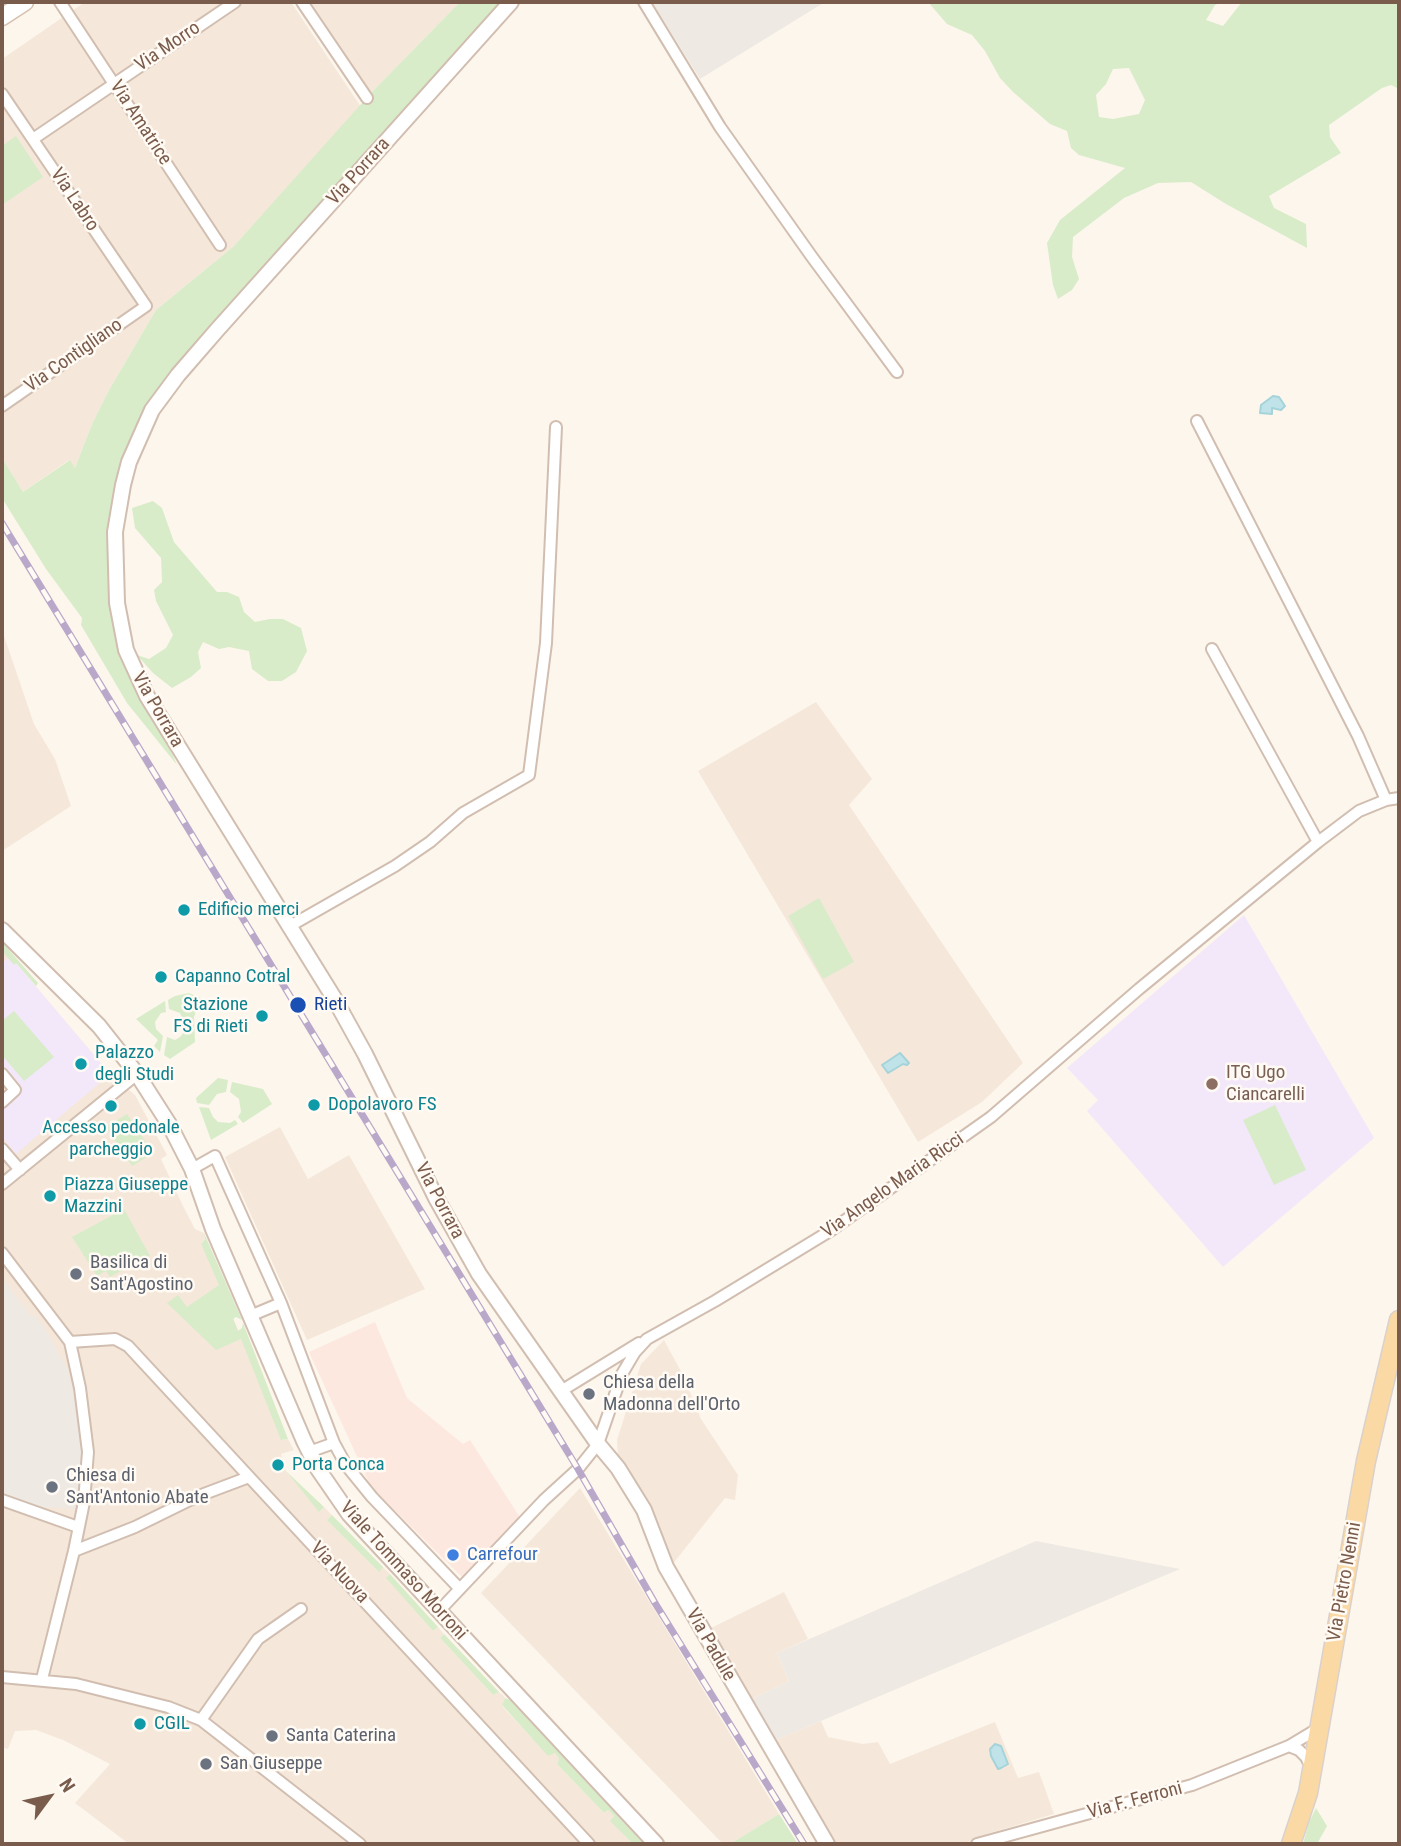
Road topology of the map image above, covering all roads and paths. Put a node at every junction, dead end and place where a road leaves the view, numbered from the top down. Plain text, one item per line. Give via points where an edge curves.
1 (25, 2) edge
2 (60, 2) edge
3 (235, 2) edge
4 (302, 2) edge
5 (511, 2) edge
6 (645, 2) edge
7 (2, 17) edge
8 (114, 84) junction
9 (2, 94) edge
10 (367, 98) dead end
11 (33, 139) junction
12 (220, 245) dead end
13 (146, 306) joint
14 (897, 372) dead end
15 (2, 406) edge
16 (1197, 421) dead end
17 (556, 427) dead end
18 (1212, 649) dead end
19 (1399, 798) edge
20 (1386, 800) junction
21 (1318, 842) junction
22 (290, 926) junction
23 (2, 930) edge
24 (2, 1074) edge
25 (137, 1074) junction
26 (2, 1102) edge
27 (2, 1149) edge
28 (192, 1168) junction
29 (20, 1170) junction
30 (2, 1184) edge
31 (2, 1252) edge
32 (281, 1303) junction
33 (250, 1316) junction
34 (1399, 1320) edge
35 (647, 1339) junction
36 (70, 1342) junction
37 (561, 1391) junction
38 (334, 1443) junction
39 (598, 1444) junction
40 (309, 1452) junction
41 (249, 1477) junction
42 (2, 1500) edge
43 (78, 1527) junction
44 (74, 1551) junction
45 (460, 1589) junction
46 (301, 1609) dead end
47 (438, 1612) junction
48 (2, 1677) edge
49 (42, 1679) junction
50 (201, 1720) junction
51 (1320, 1728) junction
52 (1289, 1746) junction
53 (1312, 1769) junction
54 (360, 1844) edge
55 (589, 1844) edge
56 (656, 1844) edge
57 (827, 1844) edge
58 (977, 1844) edge
59 (1291, 1844) edge

1 - 7 main road
2 - 8 street, Via Amatrice
3 - 8 street, Via Morro
4 - 10 street
5 - 22 street, Via Porrara via 178,375 152,410 123,485 115,532 116,592 134,672
6 - 14 street via 720,128
8 - 11 street, Via Morro
8 - 12 street, Via Amatrice
9 - 11 street, Via Labro
11 - 13 street, Via Labro
13 - 15 street, Via Contigliano
16 - 20 street via 1358,736
17 - 22 street via 546,643 529,775 463,813 395,866
18 - 21 street
19 - 20 street, Via Angelo Maria Ricci
20 - 21 street, Via Angelo Maria Ricci via 1359,811
21 - 35 street, Via Angelo Maria Ricci via 990,1117 830,1231
22 - 37 street, Via Porrara via 361,1046 432,1192 471,1260
23 - 25 street, Viale Tommaso Morroni via 99,1026
24 - 26 street via 15,1090
25 - 28 street, Viale Tommaso Morroni
25 - 29 street
27 - 29 street
28 - 32 street via 215,1156
28 - 33 street, Viale Tommaso Morroni
29 - 30 street
31 - 36 street
32 - 33 street
32 - 38 street
33 - 40 street, Viale Tommaso Morroni
34 - 51 main road, Via Pietro Nenni via 1366,1461
35 - 37 street
35 - 39 street, Via Angelo Maria Ricci via 622,1374
36 - 41 street, Via Nuova via 115,1339 128,1346
36 - 43 street via 88,1452
37 - 39 street, Via Porrara
38 - 40 street
38 - 45 street via 363,1486
39 - 45 street, Via Angelo Maria Ricci
39 - 57 street, Via Padule via 644,1510 666,1567
40 - 47 street, Viale Tommaso Morroni via 349,1514
41 - 44 street
41 - 55 street, Via Nuova
42 - 43 street
43 - 44 street
44 - 49 street
45 - 47 street, Via Angelo Maria Ricci
46 - 50 street via 258,1639
47 - 56 street, Viale Tommaso Morroni
48 - 49 street
49 - 50 street via 168,1707
50 - 54 street
51 - 52 street, Via F. Ferroni
51 - 53 main road, Via Pietro Nenni
52 - 53 street via 1299,1750
52 - 58 street, Via F. Ferroni via 1192,1786
53 - 59 main road, Via Pietro Nenni

